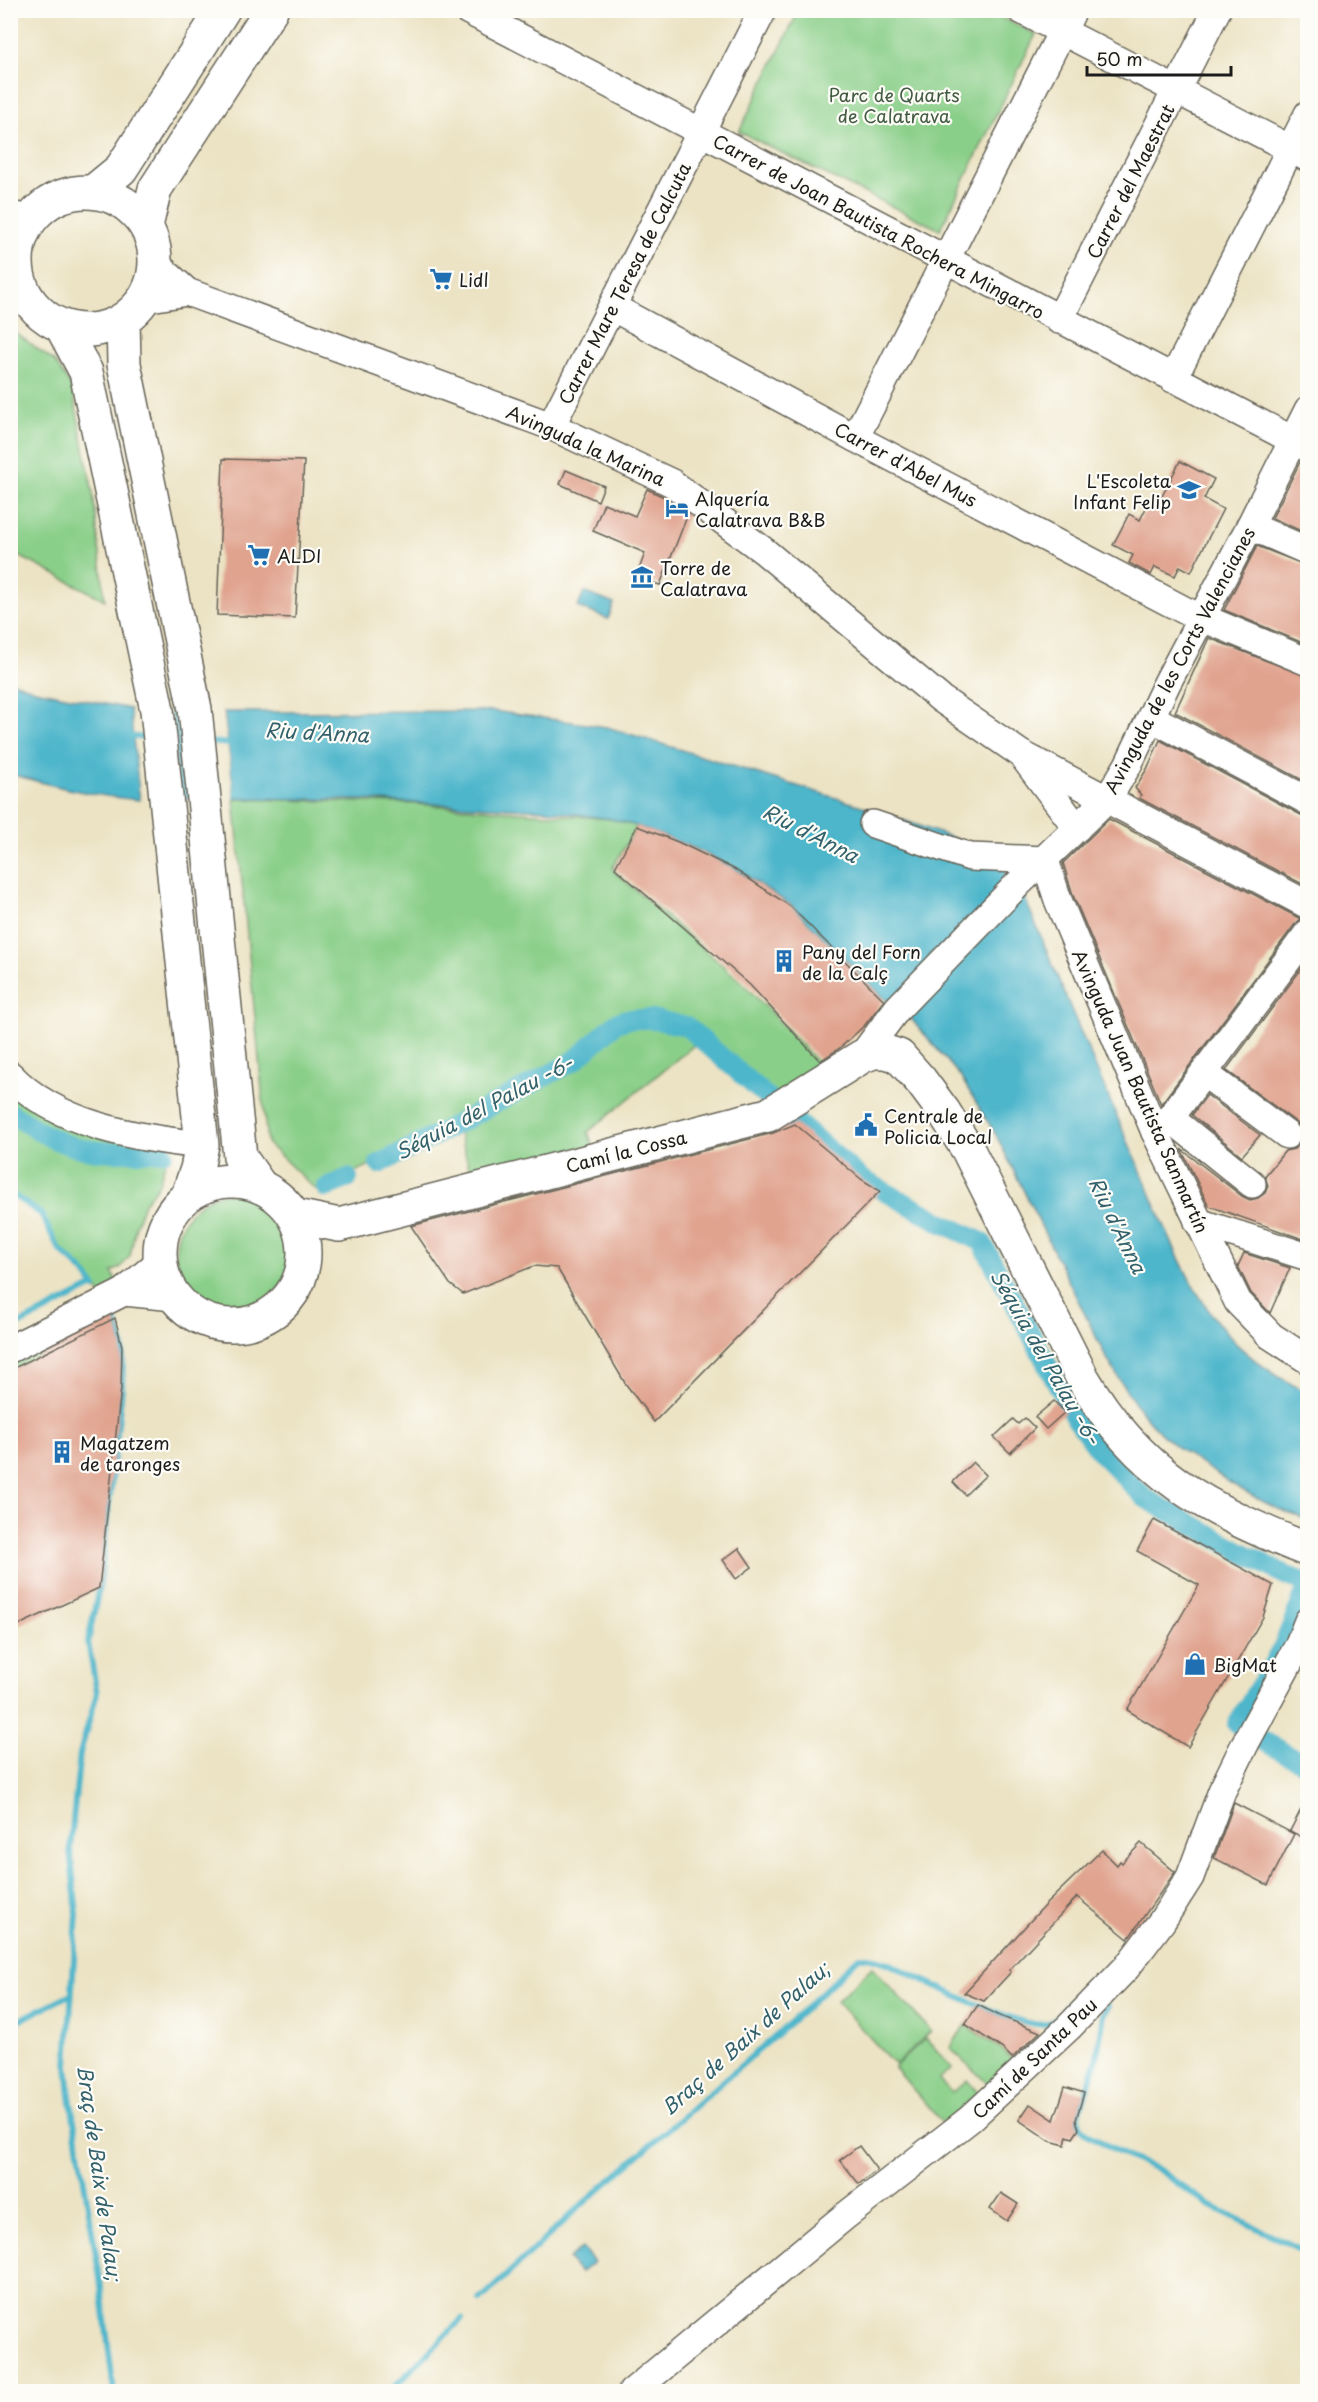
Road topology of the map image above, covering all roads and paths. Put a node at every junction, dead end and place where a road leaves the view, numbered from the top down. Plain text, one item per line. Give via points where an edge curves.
1 (223, 10) edge
2 (271, 10) edge
3 (467, 10) edge
4 (763, 10) edge
5 (1021, 10) edge
6 (1217, 10) edge
7 (1067, 21) edge
8 (1176, 90) junction
9 (1308, 114) edge
10 (701, 133) junction
11 (1299, 153) edge
12 (93, 192) junction
13 (20, 217) edge
14 (146, 226) junction
15 (14, 249) edge
16 (945, 260) junction
17 (156, 264) junction
18 (186, 292) junction
19 (612, 307) junction
20 (133, 310) junction
21 (1059, 320) junction
22 (62, 327) junction
23 (1173, 379) junction
24 (1308, 410) edge
25 (551, 426) junction
26 (855, 438) junction
27 (1299, 444) edge
28 (1250, 526) junction
29 (1308, 551) edge
30 (1202, 619) junction
31 (1308, 662) edge
32 (1152, 718) junction
33 (1021, 754) junction
34 (1108, 798) junction
35 (1308, 801) edge
36 (873, 824) dead end
37 (1077, 828) junction
38 (1045, 860) junction
39 (1308, 905) edge
40 (1308, 933) edge
41 (895, 1012) junction
42 (899, 1056) junction
43 (861, 1057) junction
44 (1204, 1073) junction
45 (10, 1075) edge
46 (1163, 1125) junction
47 (1287, 1136) dead end
48 (202, 1145) junction
49 (1252, 1184) dead end
50 (261, 1187) junction
51 (188, 1195) junction
52 (295, 1216) junction
53 (1198, 1222) junction
54 (339, 1226) junction
55 (305, 1256) junction
56 (1308, 1257) edge
57 (159, 1262) junction
58 (124, 1292) junction
59 (174, 1298) junction
60 (10, 1349) edge
61 (1308, 1360) edge
62 (1308, 1550) edge
63 (1308, 1621) edge
64 (632, 2391) edge

1 - 12 main road via 121,169
2 - 14 main road via 155,189
3 - 10 street, Carrer de Joan Bautista Rochera Mingarro
4 - 10 street, Carrer Mare Teresa de Calcuta
5 - 7 street
6 - 8 street, Carrer del Maestrat
7 - 8 street
7 - 16 street
8 - 11 street
8 - 21 street, Carrer del Maestrat
9 - 11 street
10 - 16 street, Carrer de Joan Bautista Rochera Mingarro
10 - 19 street, Carrer Mare Teresa de Calcuta
11 - 23 street
12 - 13 main road via 79,192 52,201
12 - 14 main road via 129,207
13 - 15 main road via 22,235
14 - 17 main road
15 - 22 main road via 26,297 42,315
16 - 21 street, Carrer de Joan Bautista Rochera Mingarro
16 - 26 street
17 - 18 street, Avinguda la Marina
17 - 20 main road via 150,289
18 - 20 street
18 - 25 street, Avinguda la Marina
19 - 25 street, Carrer Mare Teresa de Calcuta
19 - 26 street, Carrer d'Abel Mus
20 - 22 main road via 93,330
20 - 50 main road via 124,364 195,709 240,1157
21 - 23 street, Carrer de Joan Bautista Rochera Mingarro
22 - 48 main road via 86,372 157,710
23 - 27 street, Carrer de Joan Bautista Rochera Mingarro
24 - 27 street, Avinguda de les Corts Valencianes
25 - 33 street, Avinguda la Marina via 672,483 764,551 941,699
26 - 30 street, Carrer d'Abel Mus
27 - 28 street, Avinguda de les Corts Valencianes
28 - 29 street
28 - 30 street, Avinguda de les Corts Valencianes
30 - 31 street, Carrer d'Abel Mus
30 - 32 street, Avinguda de les Corts Valencianes
32 - 34 street, Avinguda de les Corts Valencianes
32 - 35 street
33 - 34 street
33 - 37 street
34 - 37 street, Avinguda de les Corts Valencianes
34 - 39 street
36 - 38 street via 970,857
37 - 38 street, Avinguda de les Corts Valencianes
38 - 41 street, Avinguda de les Corts Valencianes
38 - 46 street, Avinguda Juan Bautista Sanmartín via 1058,900
40 - 44 street
41 - 42 street
41 - 43 street, Avinguda de les Corts Valencianes
42 - 43 main road, Camí la Cossa via 873,1052
42 - 62 main road via 921,1080 968,1150 1082,1377 1119,1434 1152,1466 1198,1499 1249,1526
43 - 54 main road, Camí la Cossa via 768,1115
44 - 46 street
44 - 47 street
45 - 48 street via 52,1107 101,1126
46 - 49 street
46 - 53 street, Avinguda Juan Bautista Sanmartín
48 - 51 main road
50 - 51 main road via 223,1181
50 - 52 main road
51 - 57 main road via 174,1208 165,1225 159,1243
52 - 54 main road, Camí la Cossa
52 - 55 main road
53 - 56 street
53 - 61 street, Avinguda Juan Bautista Sanmartín via 1238,1302 1271,1336
54 - 55 main road, Camí la Cossa
55 - 59 main road via 293,1293 263,1319 224,1326 205,1321
57 - 58 street
57 - 59 main road
58 - 59 street
58 - 60 street
63 - 64 street, Camí de Santa Pau via 1222,1791 1190,1877 1126,1967 1069,2027 970,2119

